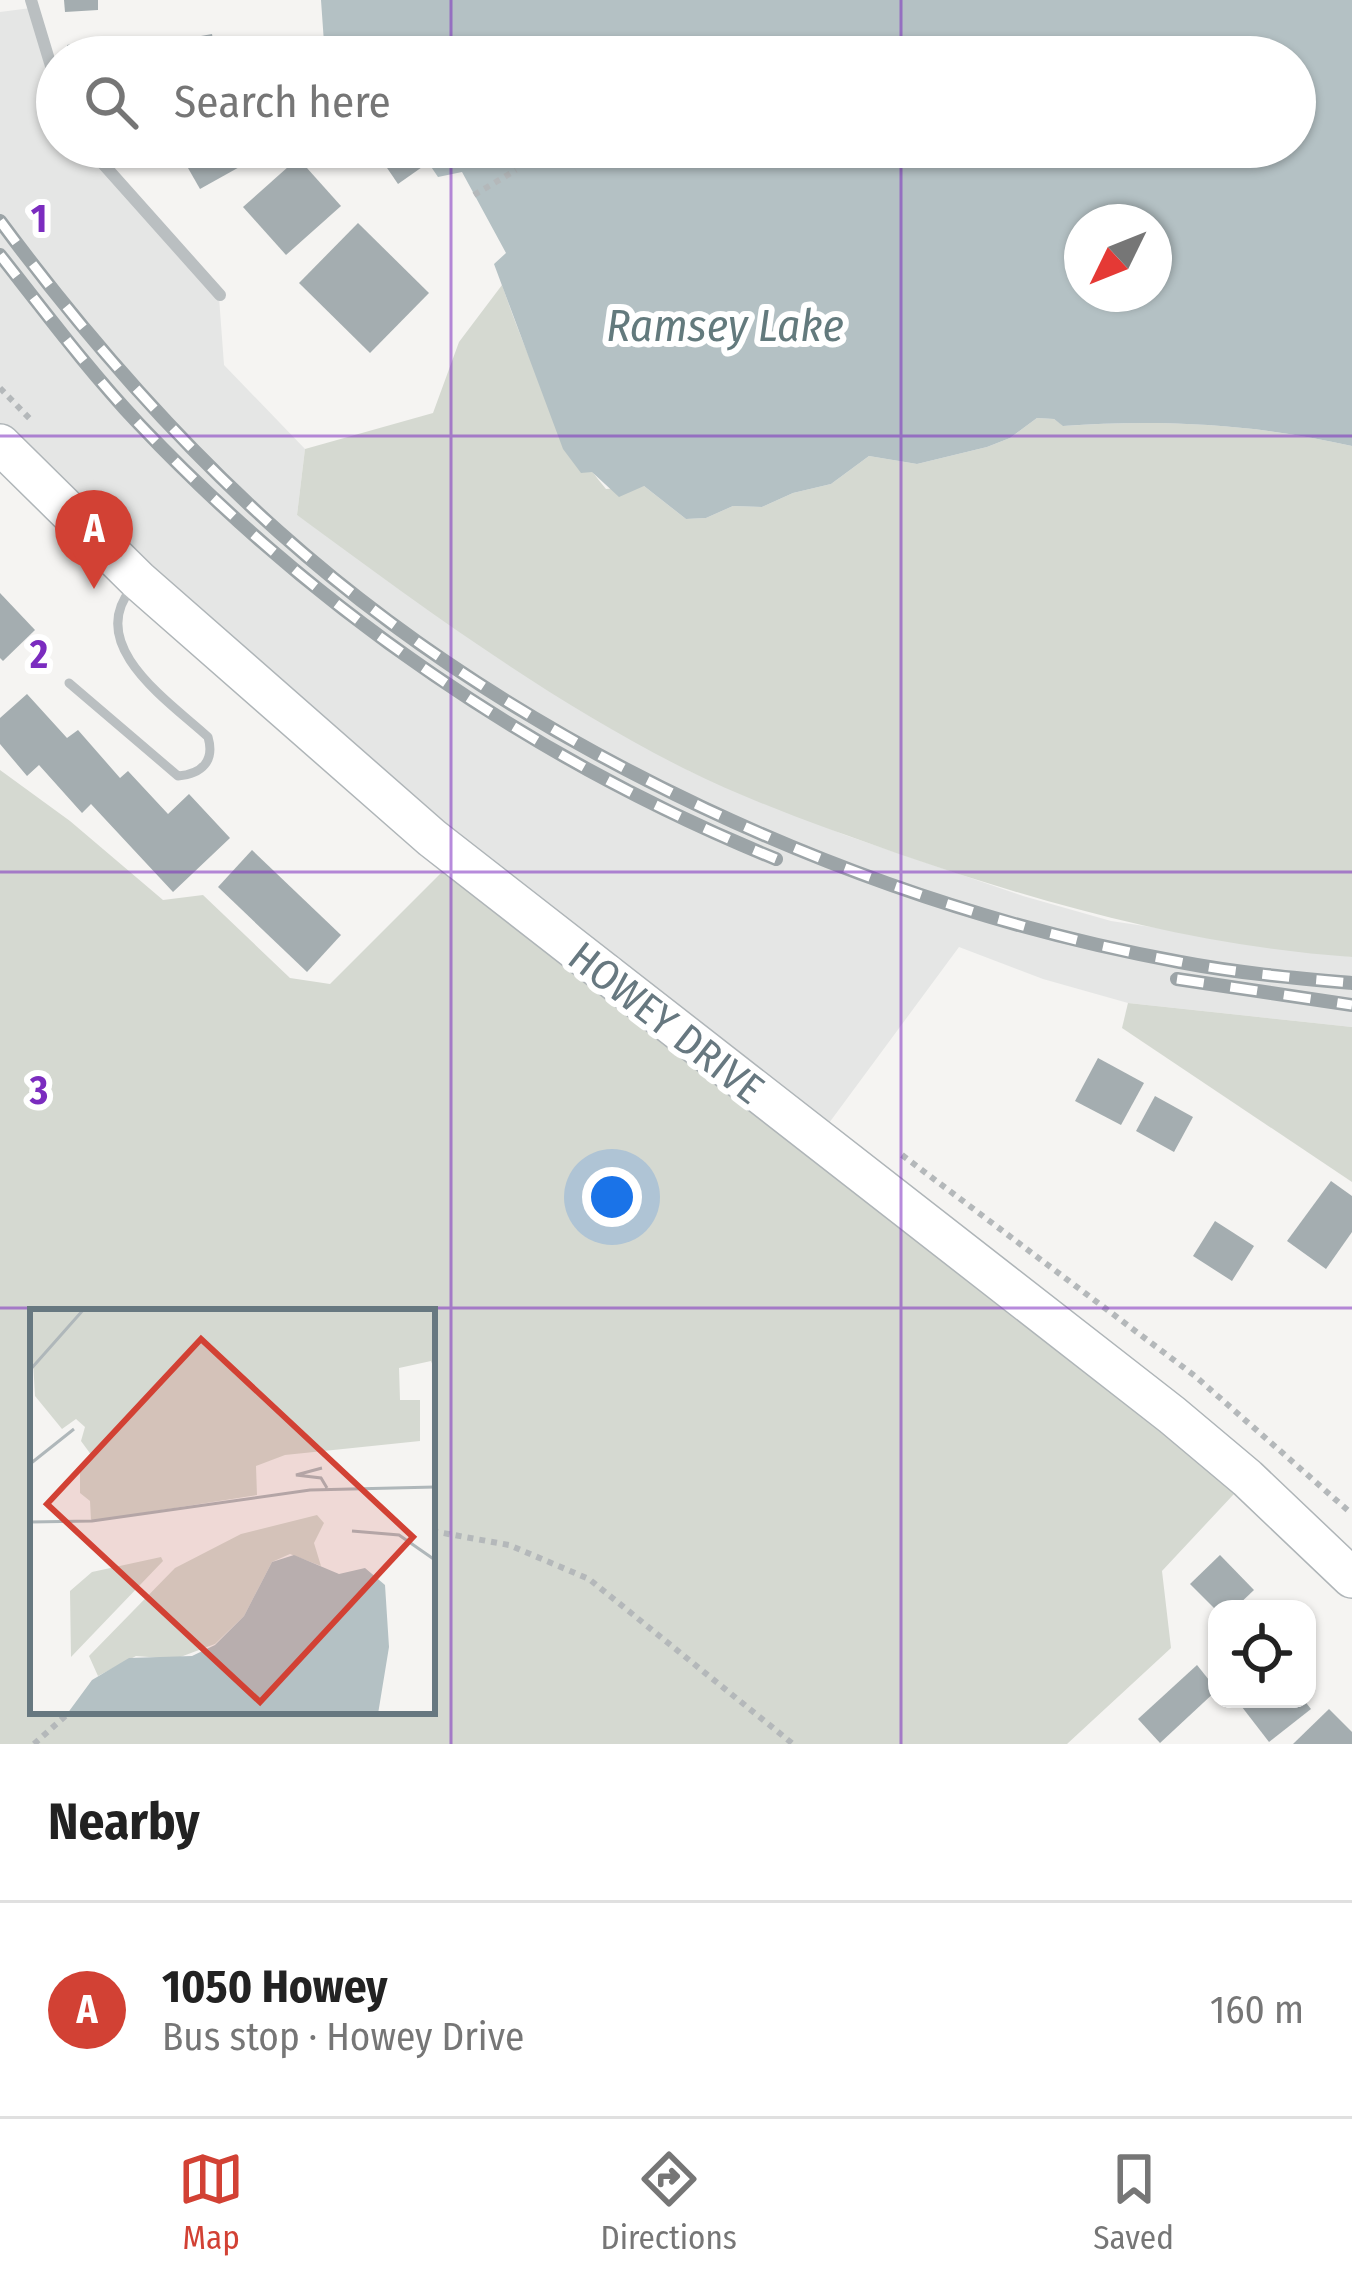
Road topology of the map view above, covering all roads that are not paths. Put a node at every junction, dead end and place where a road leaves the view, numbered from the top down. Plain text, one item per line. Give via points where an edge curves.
1 (32, 0) edge
2 (42, 36) edge
3 (107, 168) edge
4 (220, 295) dead end
5 (16, 433) edge
6 (138, 580) junction
7 (69, 682) dead end
8 (1352, 1578) edge

1 - 2 street
3 - 4 street
5 - 6 main road, HOWEY DRIVE
6 - 7 lane via 122,601 120,647 208,737 206,766 178,776
6 - 8 main road, HOWEY DRIVE via 493,889 1172,1415

